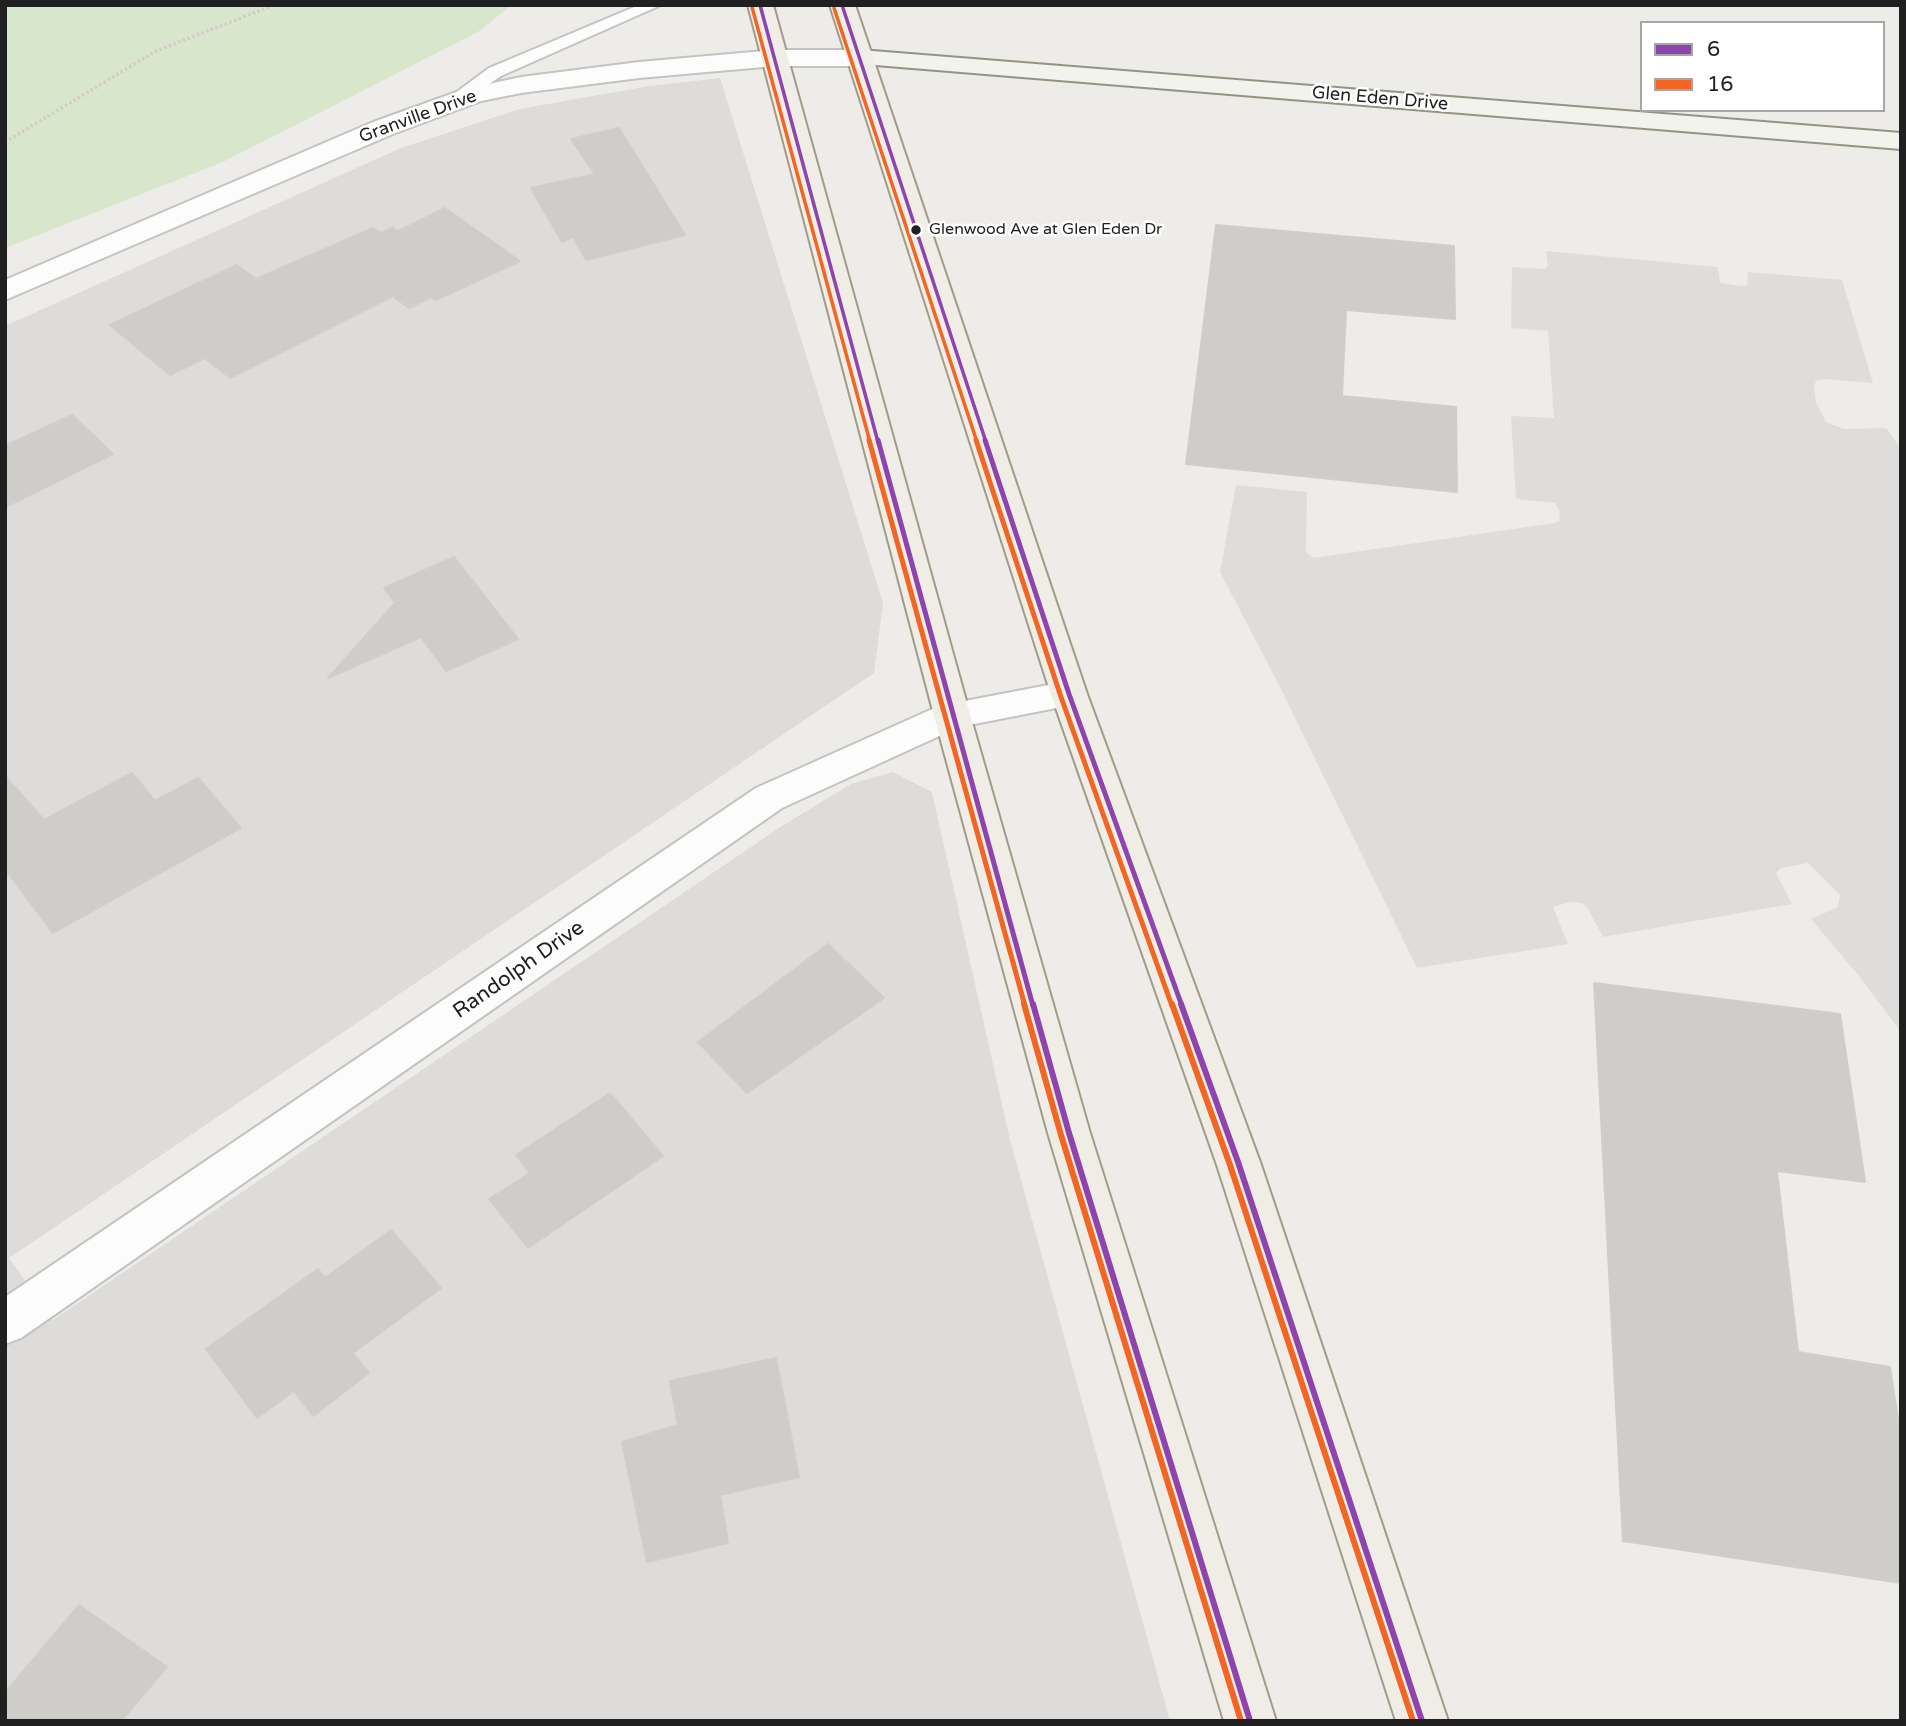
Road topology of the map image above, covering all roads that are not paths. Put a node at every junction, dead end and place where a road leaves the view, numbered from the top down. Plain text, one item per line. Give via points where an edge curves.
1 (653, 5) edge
2 (760, 5) edge
3 (842, 5) edge
4 (775, 58) junction
5 (860, 58) junction
6 (451, 102) junction
7 (1901, 141) edge
8 (5, 290) edge
9 (1069, 694) junction
10 (952, 715) junction
11 (5, 1323) edge
12 (1250, 1721) edge
13 (1422, 1721) edge

1 - 6 lane via 495,72
2 - 4 main road
3 - 5 main road
4 - 5 street, Granville Drive
4 - 6 street, Granville Drive via 521,85
4 - 10 main road
5 - 7 main road, Glen Eden Drive
5 - 9 main road
6 - 8 street, Granville Drive
9 - 10 street, Randolph Drive
9 - 13 main road via 1238,1162
10 - 11 street, Randolph Drive via 769,798
10 - 12 main road via 1069,1133

